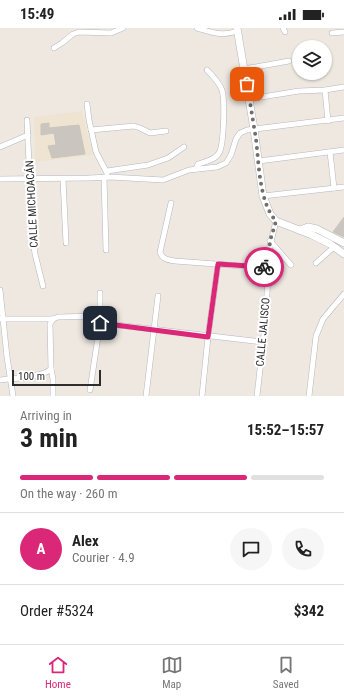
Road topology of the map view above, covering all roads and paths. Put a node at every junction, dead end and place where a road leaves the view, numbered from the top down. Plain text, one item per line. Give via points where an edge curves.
1 (123, 28) edge
2 (197, 28) edge
3 (237, 30) edge
4 (343, 31) edge
5 (332, 33) dead end
6 (54, 48) dead end
7 (288, 61) dead end
8 (244, 69) junction
9 (207, 70) dead end
10 (344, 86) edge
11 (325, 90) junction
12 (249, 99) junction
13 (87, 104) dead end
14 (344, 118) edge
15 (27, 120) dead end
16 (328, 121) junction
17 (254, 129) junction
18 (91, 130) junction
19 (166, 131) dead end
20 (28, 135) junction
21 (0, 146) edge
22 (184, 147) dead end
23 (344, 150) edge
24 (330, 152) junction
25 (259, 161) junction
26 (196, 169) junction
27 (107, 171) junction
28 (107, 177) junction
29 (0, 179) edge
30 (63, 179) junction
31 (30, 180) junction
32 (344, 186) edge
33 (334, 188) junction
34 (263, 196) junction
35 (171, 203) dead end
36 (276, 221) junction
37 (270, 241) junction
38 (66, 243) dead end
39 (332, 243) junction
40 (344, 243) edge
41 (106, 250) dead end
42 (344, 254) edge
43 (316, 263) dead end
44 (218, 264) junction
45 (291, 265) dead end
46 (268, 268) junction
47 (42, 286) dead end
48 (0, 290) edge
49 (100, 293) dead end
50 (344, 294) edge
51 (158, 296) dead end
52 (100, 316) junction
53 (2, 319) edge
54 (53, 319) junction
55 (100, 323) junction
56 (154, 330) junction
57 (208, 337) junction
58 (262, 342) junction
59 (51, 369) junction
60 (10, 379) junction
61 (0, 380) edge
62 (90, 390) dead end
63 (13, 396) edge
64 (54, 396) edge
65 (146, 396) edge
66 (202, 396) edge
67 (257, 396) edge
68 (310, 396) edge

1 - 6 street via 111,33 79,32
2 - 3 street via 222,35
3 - 8 street
4 - 5 street
7 - 8 street
8 - 12 street
9 - 26 street via 216,80 223,96 222,146 219,154 198,164
10 - 11 street
11 - 12 street via 299,91
11 - 16 street
12 - 17 street
13 - 18 street
14 - 16 street
15 - 20 street, CALLE MICHOACÁN
16 - 17 street
17 - 25 street
17 - 26 street via 240,133 226,162 217,167
18 - 19 street via 137,126 150,134
18 - 27 street via 96,152
20 - 21 street
20 - 31 street, CALLE MICHOACÁN
22 - 27 street via 168,158 148,165
23 - 24 street
24 - 25 street
24 - 33 street
25 - 34 street
26 - 28 street via 163,180
27 - 28 street
28 - 30 street
28 - 41 street
29 - 31 street
30 - 31 street
30 - 38 street
31 - 47 street, CALLE MICHOACÁN via 32,230
32 - 33 street
33 - 34 street
34 - 36 street via 270,214
35 - 44 street via 160,252 162,257 175,261
36 - 37 street, CALLE JALISCO
36 - 39 street via 300,230 308,227 317,229
37 - 45 street
37 - 46 street, CALLE JALISCO
39 - 40 street
39 - 42 street
39 - 43 street
44 - 46 street
44 - 57 street
46 - 58 street, CALLE JALISCO
48 - 53 street
49 - 52 street
50 - 68 street via 323,319 316,336
51 - 56 street
52 - 54 street
52 - 55 street
53 - 54 street
53 - 60 street
54 - 59 street via 50,324
55 - 56 street
55 - 62 street
56 - 57 street
56 - 65 street
57 - 58 street
57 - 66 street
58 - 67 street, CALLE JALISCO
59 - 60 street via 32,376
59 - 64 street
60 - 61 street
60 - 63 street

